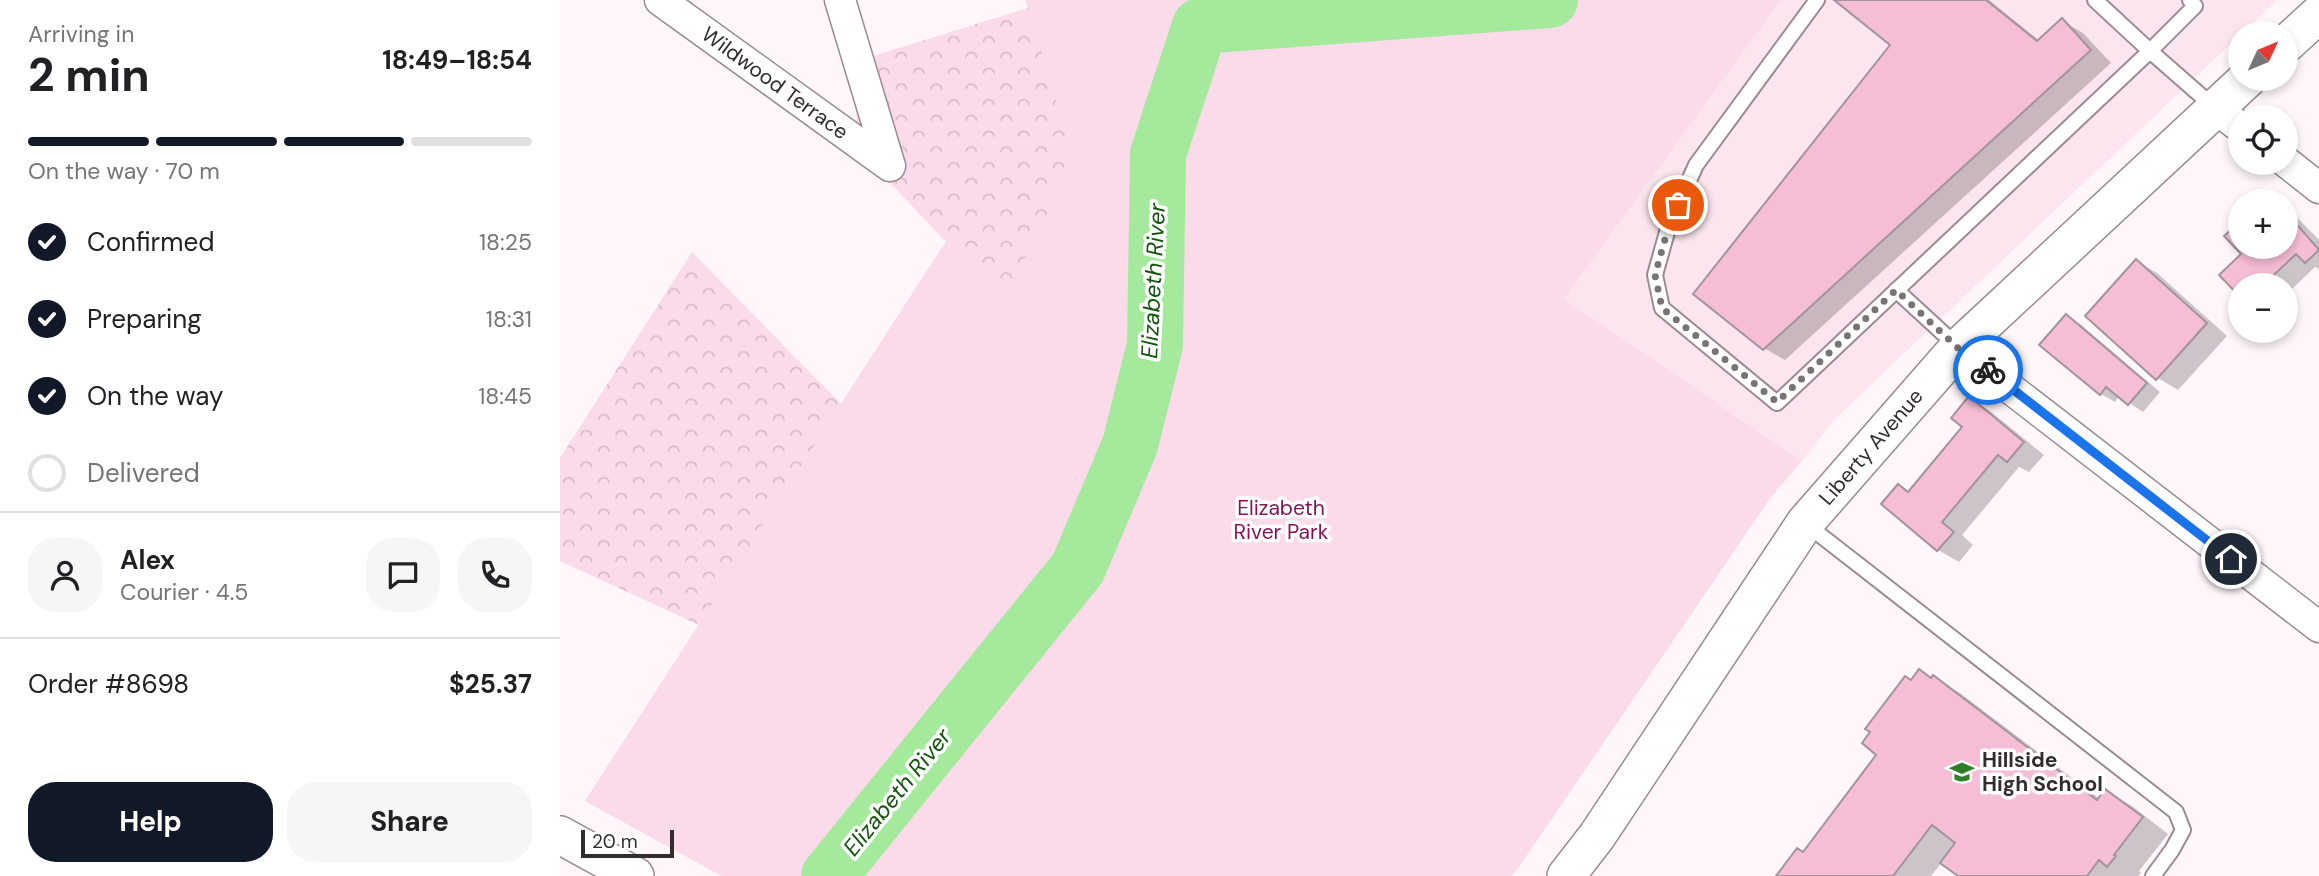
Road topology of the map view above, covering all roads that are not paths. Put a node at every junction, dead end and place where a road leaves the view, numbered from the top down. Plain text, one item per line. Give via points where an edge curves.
1 (660, 0) edge
2 (840, 0) edge
3 (1817, 0) edge
4 (2095, 0) edge
5 (2190, 0) edge
6 (2314, 0) edge
7 (2319, 7) edge
8 (2319, 13) edge
9 (2298, 33) edge
10 (2150, 51) junction
11 (2228, 117) edge
12 (2298, 171) edge
13 (2319, 188) edge
14 (1896, 290) junction
15 (1958, 348) junction
16 (1805, 523) junction
17 (2319, 627) edge
18 (560, 835) edge
19 (635, 876) edge
20 (1566, 876) edge
21 (2153, 876) edge

1 - 2 street, Wildwood Terrace via 890,166
3 - 14 lane via 1696,165 1669,225 1655,275 1662,308 1777,402
4 - 10 lane
5 - 10 lane via 2195,6
6 - 7 lane
8 - 9 street
10 - 11 lane
10 - 14 lane
11 - 15 street, Liberty Avenue
12 - 13 street
14 - 15 lane
15 - 16 street, Liberty Avenue
15 - 17 street
16 - 20 street, Liberty Avenue
16 - 21 lane via 2176,812 2183,830
18 - 19 street

